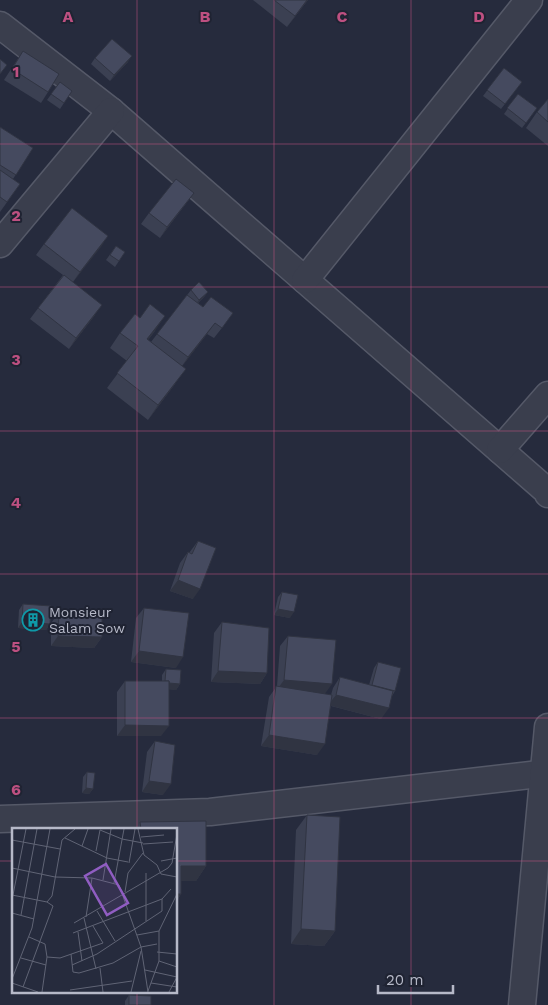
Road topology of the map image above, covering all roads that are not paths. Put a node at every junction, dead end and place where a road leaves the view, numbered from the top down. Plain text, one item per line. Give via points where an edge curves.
1 (529, 0) edge
2 (0, 25) edge
3 (111, 111) junction
4 (0, 244) edge
5 (305, 280) junction
6 (548, 395) edge
7 (500, 450) junction
8 (548, 494) edge
9 (548, 727) edge
10 (546, 773) edge
11 (0, 819) edge
12 (522, 1005) edge

1 - 5 street
2 - 3 street
3 - 4 street
3 - 5 street
5 - 7 street
6 - 7 street
7 - 8 street
9 - 10 street
10 - 11 street via 210,812
10 - 12 street

